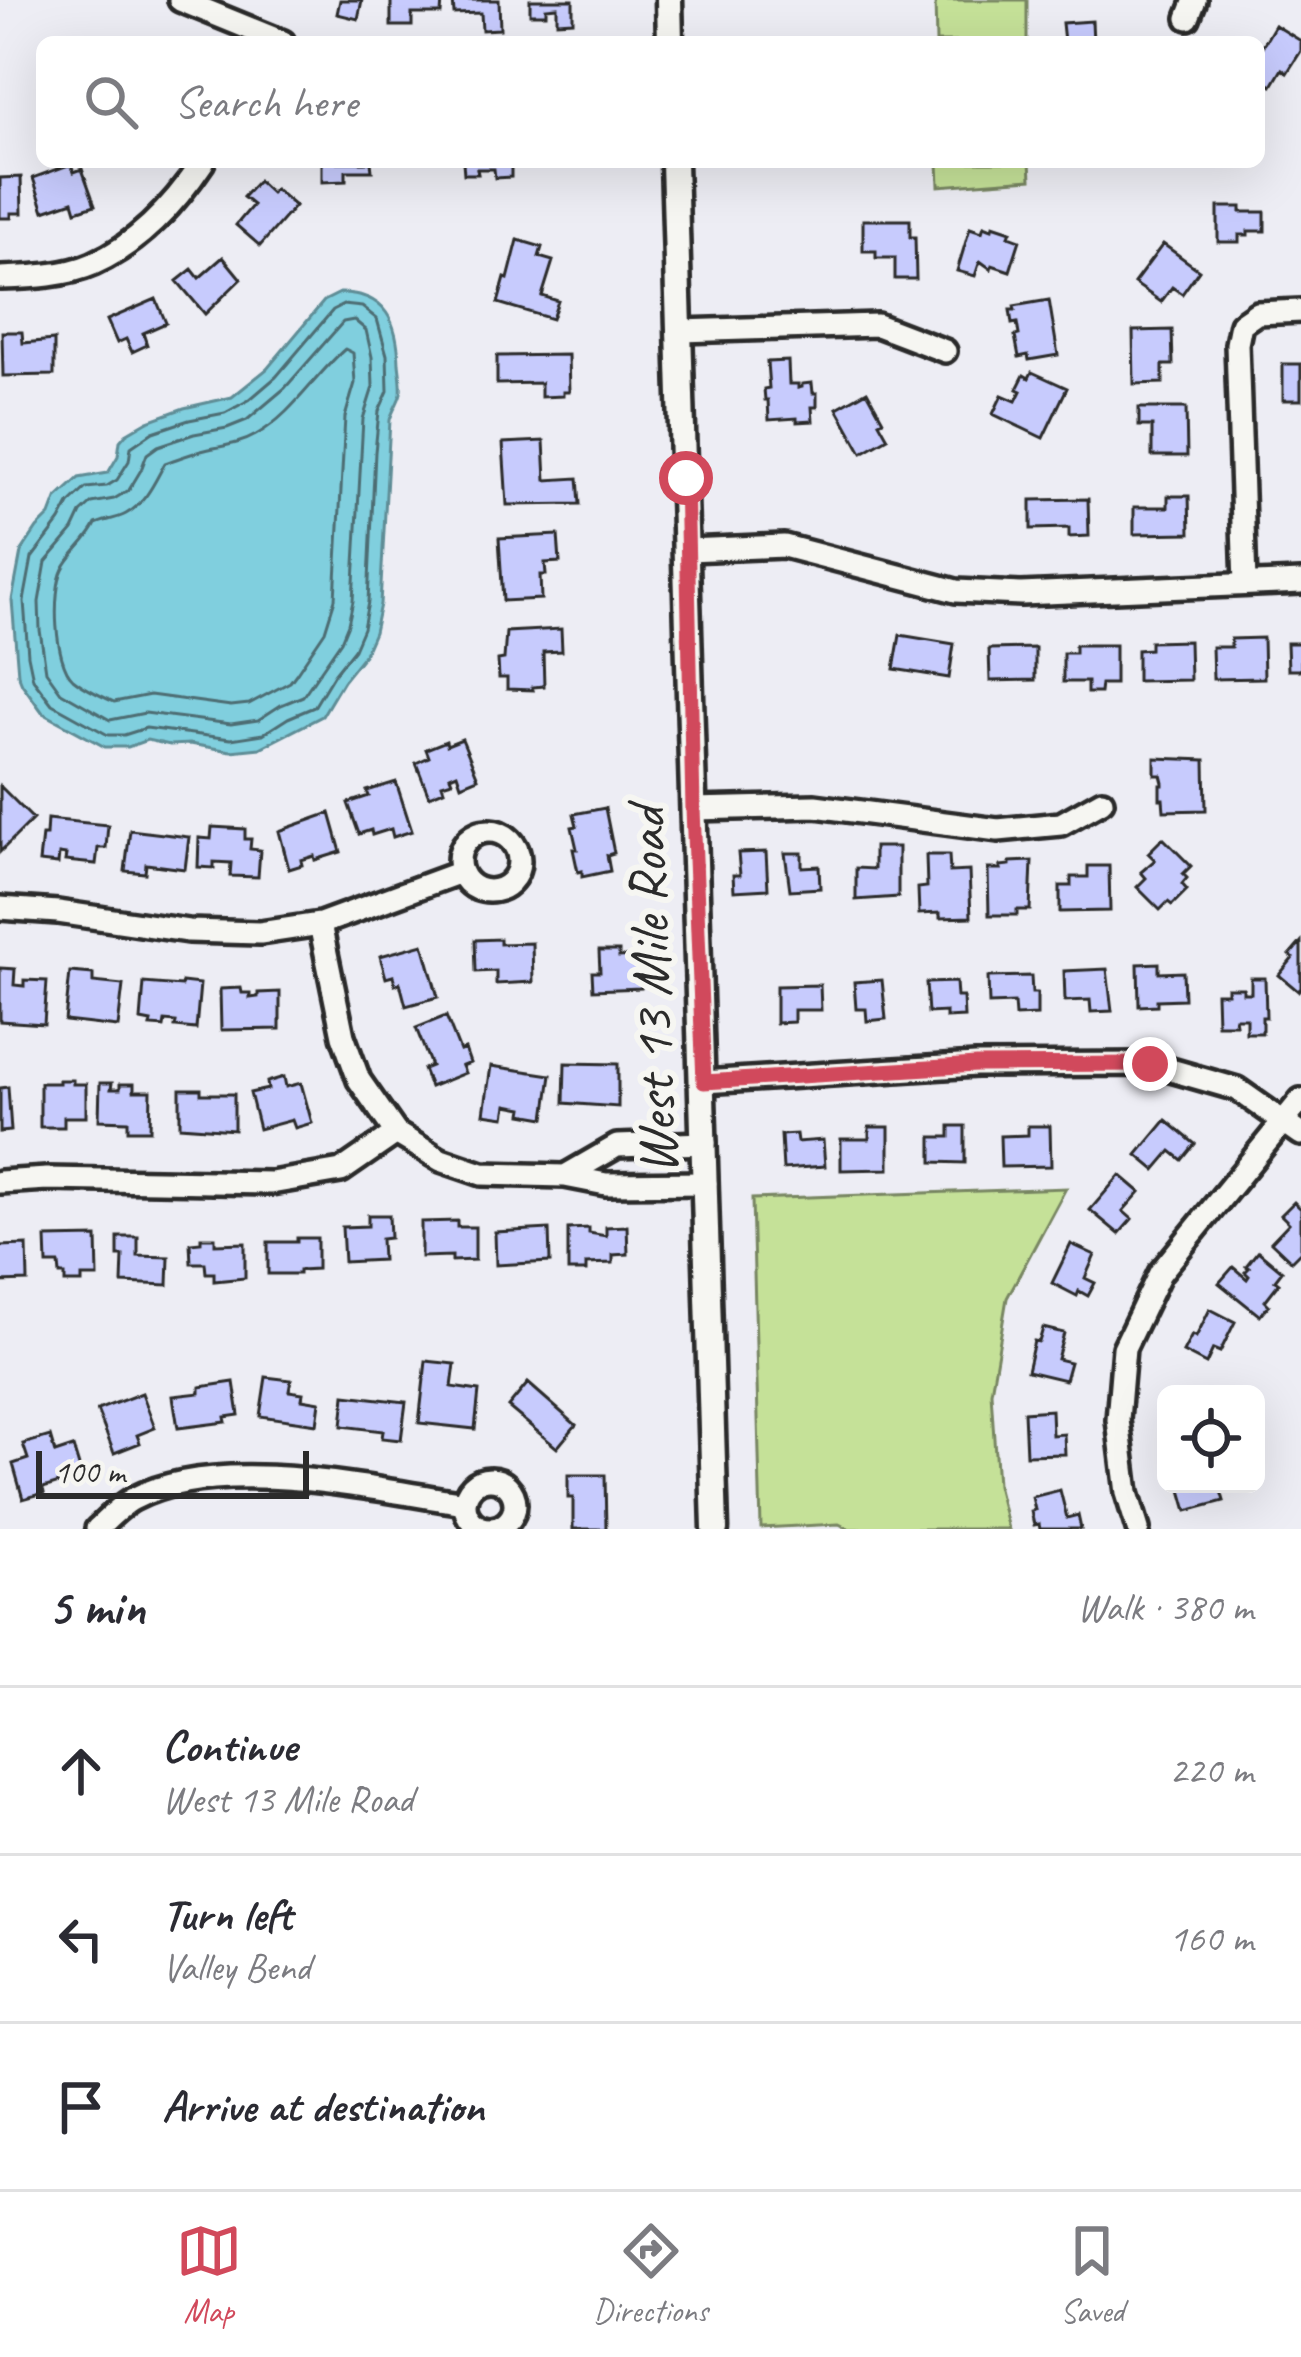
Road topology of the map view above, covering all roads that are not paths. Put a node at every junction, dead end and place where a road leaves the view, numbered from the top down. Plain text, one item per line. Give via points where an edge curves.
1 (180, 0) edge
2 (669, 0) edge
3 (264, 36) edge
4 (670, 36) edge
5 (199, 168) edge
6 (674, 168) edge
7 (0, 278) edge
8 (1301, 311) edge
9 (680, 331) junction
10 (945, 351) dead end
11 (688, 550) junction
12 (1301, 582) edge
13 (1245, 584) junction
14 (1102, 801) dead end
15 (693, 809) junction
16 (460, 872) dead end
17 (0, 908) edge
18 (320, 924) junction
19 (704, 1082) junction
20 (1301, 1100) edge
21 (1292, 1127) edge
22 (396, 1133) junction
23 (705, 1143) junction
24 (565, 1176) junction
25 (0, 1182) edge
26 (706, 1183) junction
27 (466, 1503) dead end
28 (97, 1529) edge
29 (715, 1529) edge
30 (1138, 1529) edge

1 - 3 street
2 - 4 street
5 - 7 street via 136,239 91,266
6 - 9 street, West 13 Mile Road
8 - 13 street via 1257,313 1241,324
9 - 10 street via 877,325
9 - 11 street, West 13 Mile Road
11 - 13 street via 784,546 956,591
11 - 15 street, West 13 Mile Road
12 - 13 street
14 - 15 street via 1061,824 998,830 815,806
15 - 19 street, West 13 Mile Road
16 - 18 street
17 - 18 street via 188,931
18 - 22 street via 343,1036 359,1079
19 - 21 street via 976,1065 1150,1064 1237,1089
19 - 23 street, West 13 Mile Road
20 - 21 street
21 - 30 street via 1160,1273 1124,1348 1118,1420
22 - 24 street via 482,1174
22 - 25 street via 340,1171 271,1184
23 - 24 street via 616,1147
23 - 26 street, West 13 Mile Road
24 - 26 street
26 - 29 street, West 13 Mile Road
27 - 28 street via 322,1481 207,1477 130,1500

